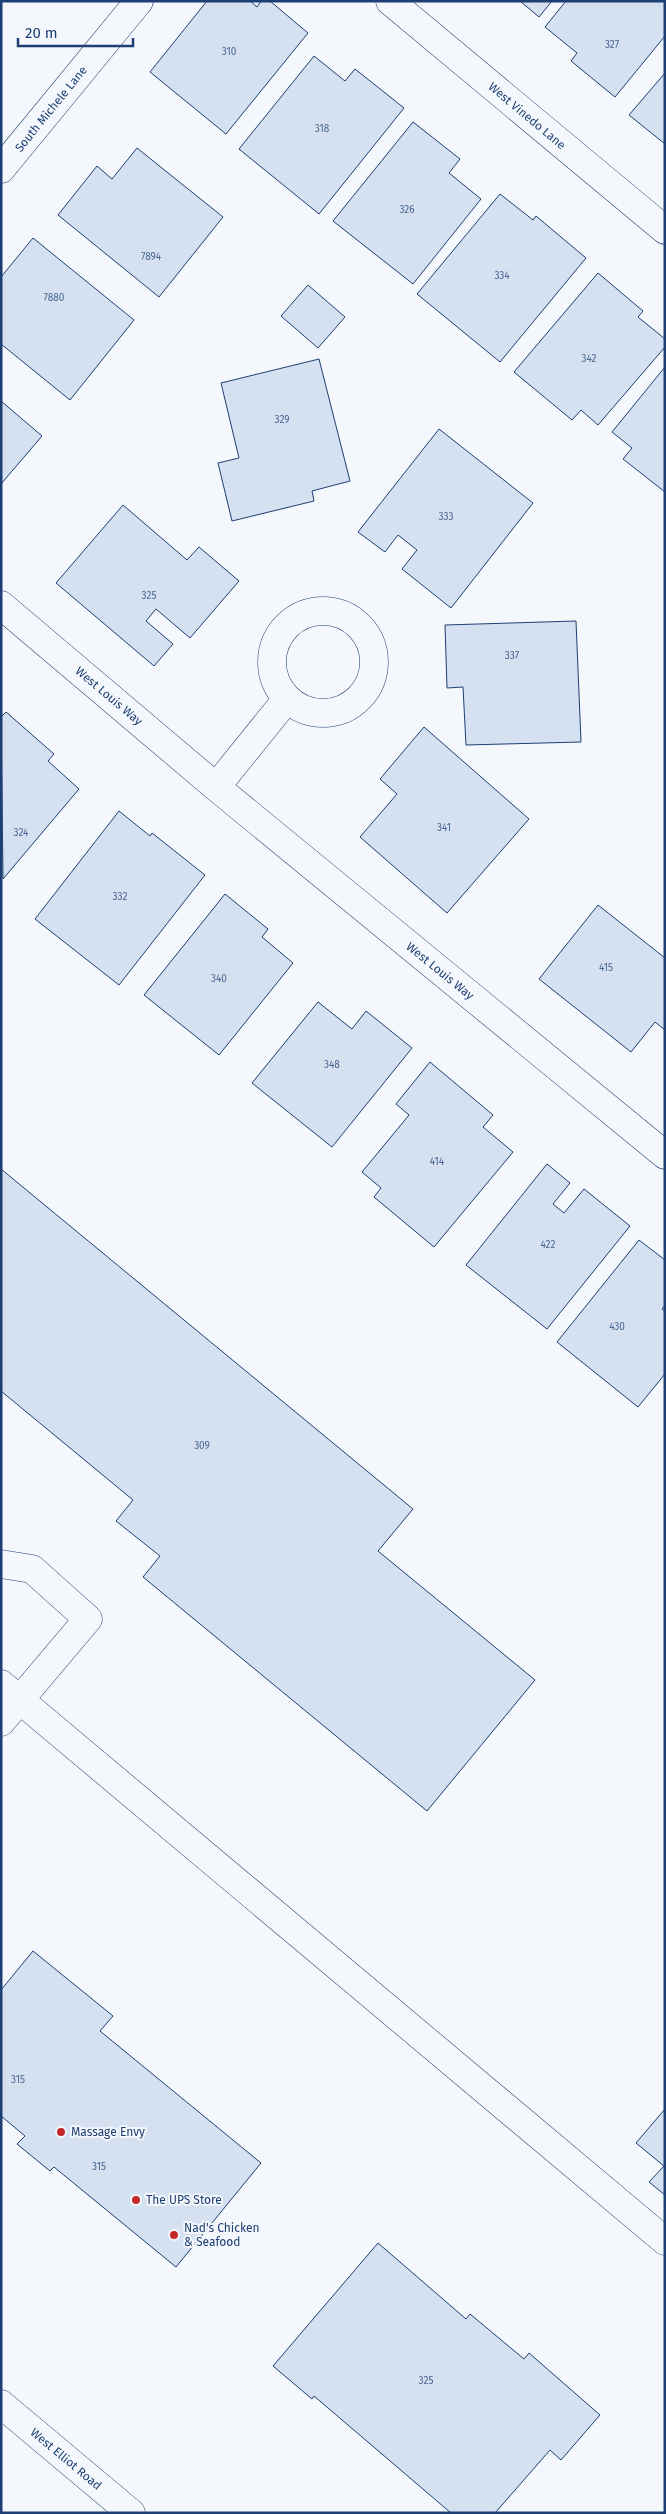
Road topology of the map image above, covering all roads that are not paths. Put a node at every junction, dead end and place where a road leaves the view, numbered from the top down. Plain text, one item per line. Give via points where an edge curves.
1 (139, 1) edge
2 (390, 1) edge
3 (1, 170) edge
4 (665, 230) edge
5 (1, 605) edge
6 (287, 699) dead end
7 (216, 787) junction
8 (665, 1155) edge
9 (1, 1564) edge
10 (11, 1692) edge
11 (1, 1722) edge
12 (665, 2241) edge
13 (1, 2404) edge
14 (131, 2513) edge

1 - 3 street, South Michele Lane
2 - 4 street, West Vinedo Lane
5 - 7 street, West Louis Way
6 - 7 street
7 - 8 street, West Louis Way
9 - 10 street via 32,1569 88,1619
10 - 11 street
10 - 12 street
13 - 14 street, West Elliot Road

